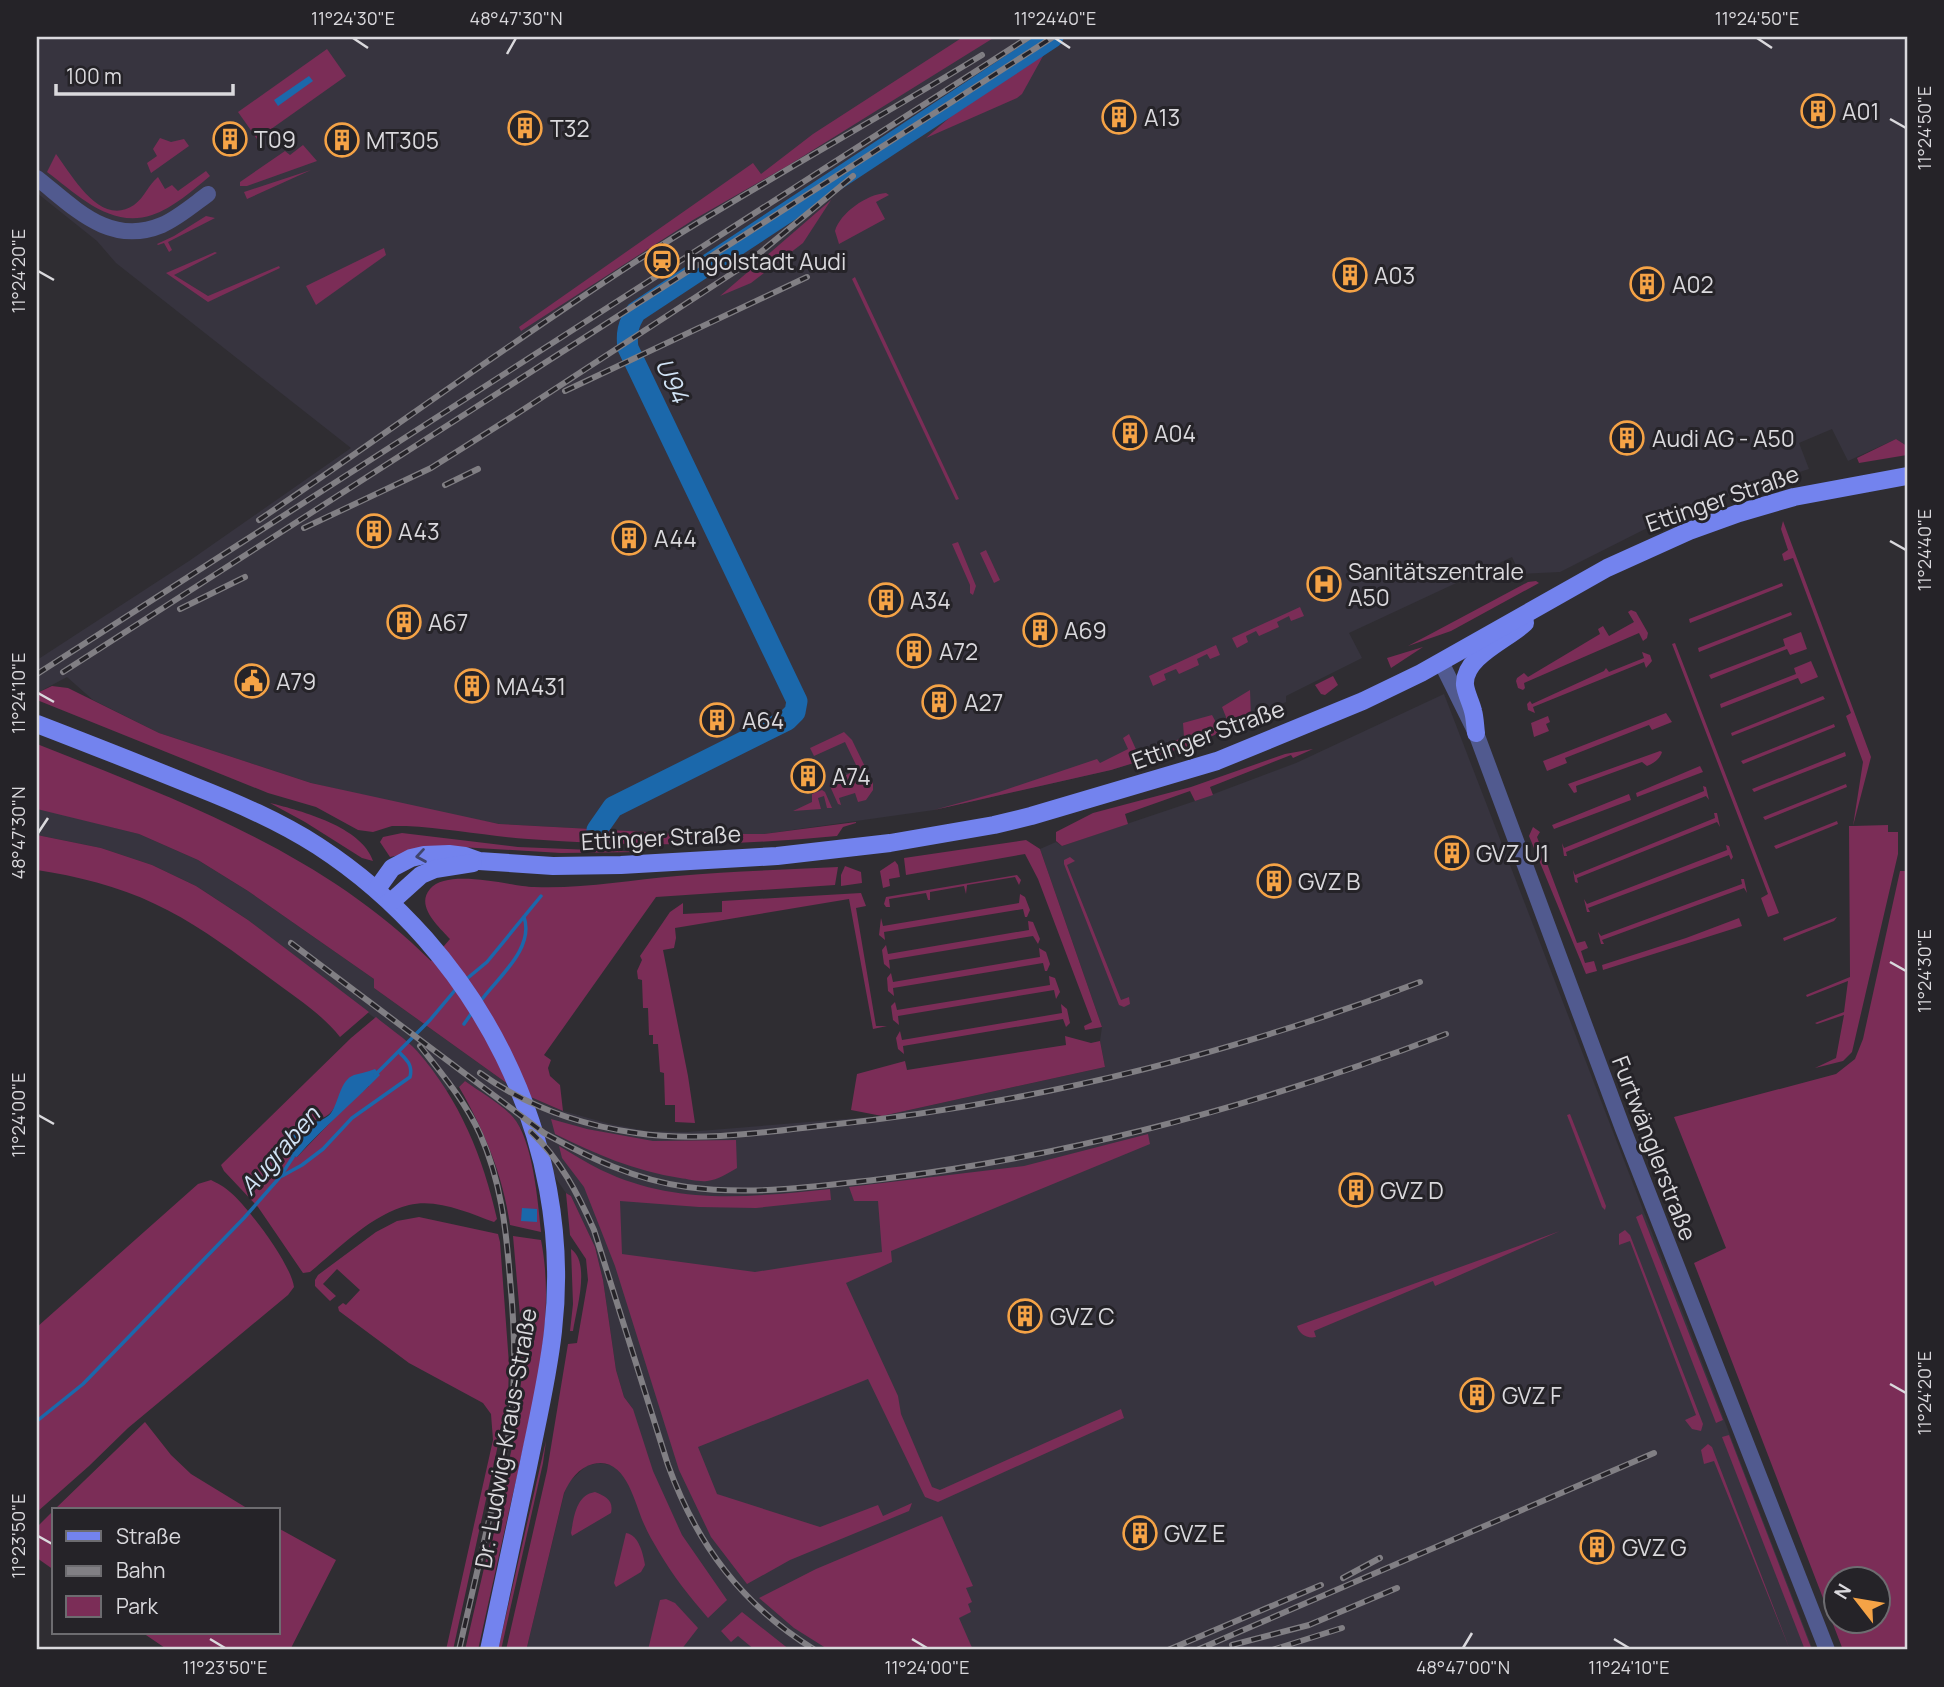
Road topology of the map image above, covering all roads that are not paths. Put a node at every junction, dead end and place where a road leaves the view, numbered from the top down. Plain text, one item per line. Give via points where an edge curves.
1 (37, 178) edge
2 (208, 194) dead end
3 (1907, 475) edge
4 (1541, 605) junction
5 (1441, 662) junction
6 (37, 724) edge
7 (1476, 733) junction
8 (479, 862) junction
9 (377, 889) junction
10 (391, 902) junction
11 (489, 1650) edge
12 (1827, 1650) edge

1 - 2 street via 86,218 118,230 162,225
3 - 4 main road, Ettinger Straße via 1837,487 1739,513 1607,568
4 - 5 main road, Ettinger Straße
4 - 7 main road via 1519,629 1469,668 1465,681
5 - 7 street, Furtwänglerstraße
5 - 8 main road, Ettinger Straße via 1363,701 1217,761 994,825 777,856 621,865
6 - 9 main road via 262,815 318,846
7 - 12 street, Furtwänglerstraße via 1623,1129
8 -> 9 main road, Ettinger Straße via 449,854 411,858 392,868
8 - 10 main road, Ettinger Straße via 421,875
9 - 10 main road
10 - 11 main road, Dr.-Ludwig-Kraus-Straße via 451,970 488,1023 519,1086 551,1205 556,1284 553,1331

